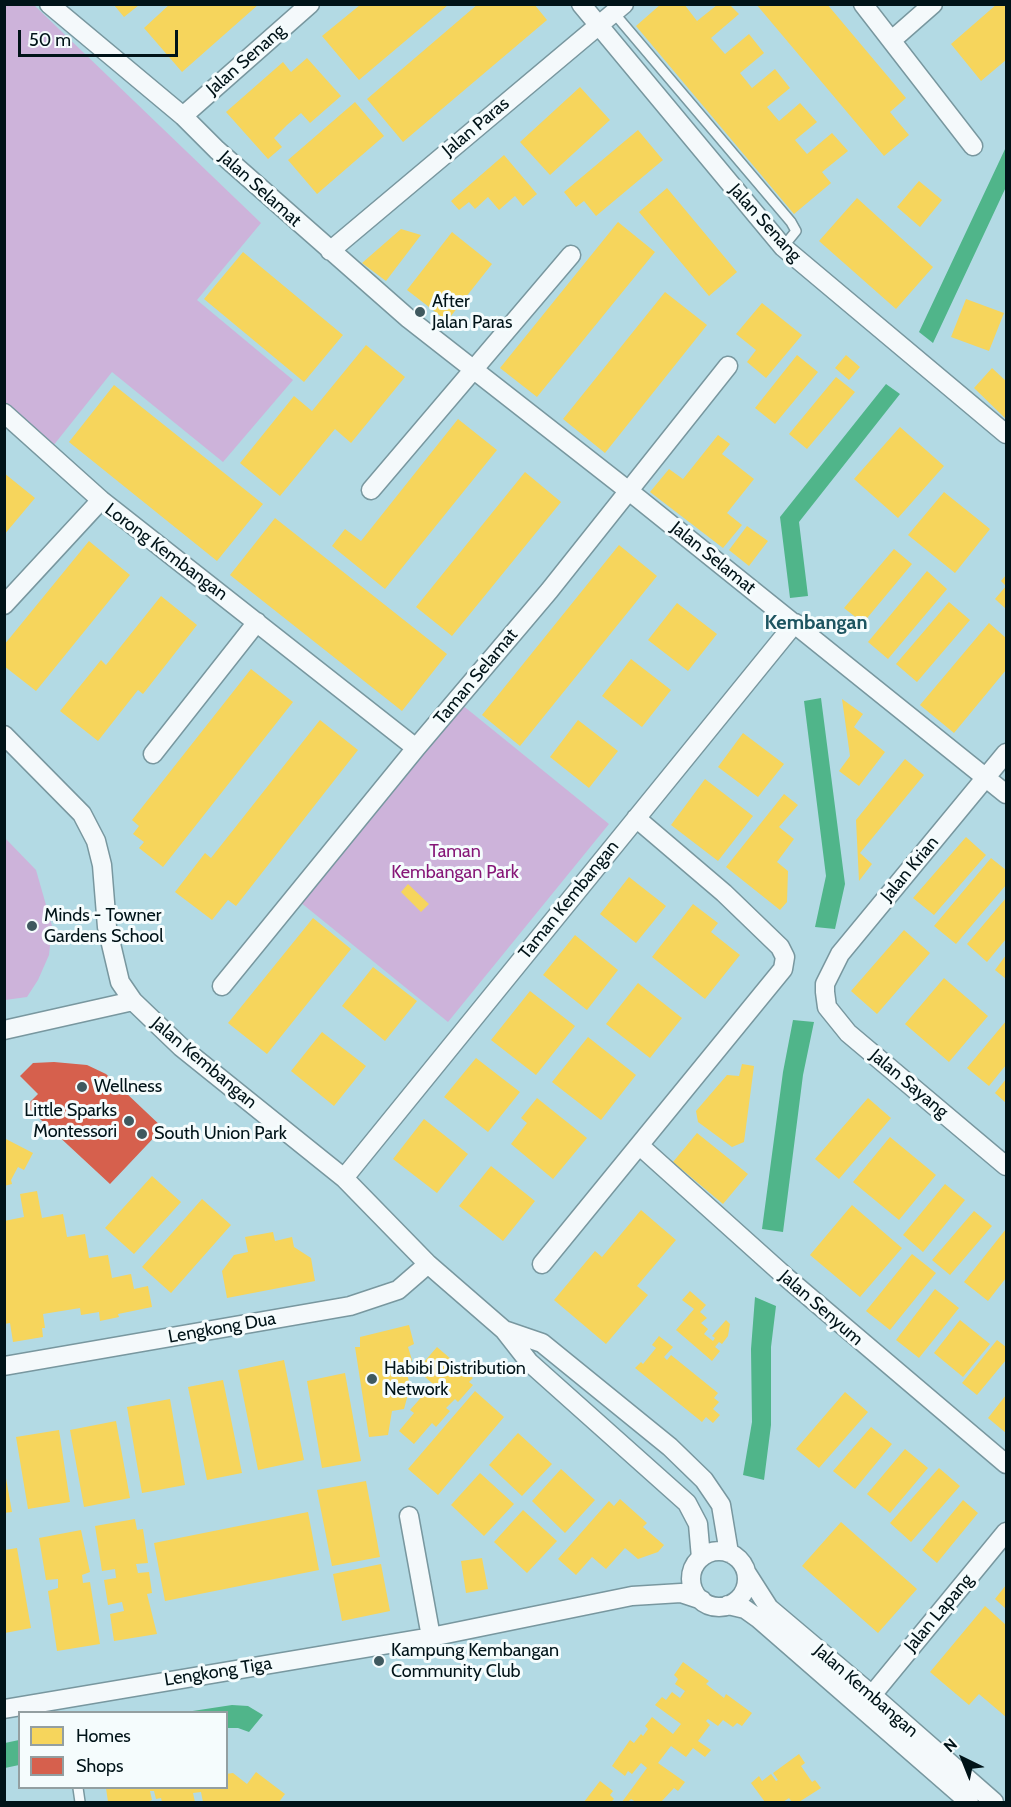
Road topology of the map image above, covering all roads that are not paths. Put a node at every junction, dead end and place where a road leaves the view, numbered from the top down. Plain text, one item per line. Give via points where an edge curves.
1 (49, 4) edge
2 (310, 4) edge
3 (581, 4) edge
4 (863, 4) edge
5 (933, 4) edge
6 (619, 9) edge
7 (598, 25) junction
8 (892, 40) junction
9 (183, 116) junction
10 (973, 146) dead end
11 (783, 247) junction
12 (330, 251) junction
13 (571, 255) dead end
14 (728, 366) dead end
15 (473, 370) junction
16 (4, 413) edge
17 (1006, 434) edge
18 (371, 490) dead end
19 (629, 491) junction
20 (101, 500) junction
21 (4, 605) edge
22 (257, 622) junction
23 (795, 623) junction
24 (4, 735) edge
25 (416, 748) junction
26 (1006, 753) edge
27 (153, 754) dead end
28 (987, 777) junction
29 (1006, 794) edge
30 (636, 818) junction
31 (222, 986) dead end
32 (825, 992) joint
33 (133, 1001) junction
34 (4, 1030) edge
35 (640, 1146) junction
36 (1006, 1166) edge
37 (344, 1178) junction
38 (428, 1264) junction
39 (542, 1264) dead end
40 (504, 1330) junction
41 (4, 1366) edge
42 (1006, 1464) edge
43 (409, 1516) dead end
44 (1006, 1532) edge
45 (729, 1553) junction
46 (697, 1566) junction
47 (746, 1572) junction
48 (632, 1596) junction
49 (702, 1600) junction
50 (728, 1605) junction
51 (431, 1637) junction
52 (872, 1695) junction
53 (65, 1705) edge
54 (4, 1709) edge
55 (969, 1803) edge
56 (994, 1803) edge

1 - 9 street, Jalan Selamat
2 - 9 street, Jalan Senang
3 - 7 street, Jalan Senang
4 - 8 street
5 - 8 street
6 - 7 street, Jalan Paras
6 - 11 lane via 791,222 796,231
7 - 11 street, Jalan Senang
7 - 12 street, Jalan Paras
8 - 10 street
9 - 12 street, Jalan Selamat
11 - 17 street, Jalan Senang
12 - 15 street, Jalan Selamat
13 - 15 street
14 - 19 street, Taman Selamat
15 - 18 street
15 - 19 street, Jalan Selamat
16 - 20 street
19 - 23 street, Jalan Selamat
19 - 25 street, Taman Selamat
20 - 21 street, Lorong Kembangan
20 - 22 street, Lorong Kembangan
22 - 25 street, Lorong Kembangan
22 - 27 street
23 - 28 street, Jalan Selamat
23 - 30 street, Taman Kembangan
24 - 33 street, Jalan Kembangan via 82,814 96,841 107,927 120,982
25 - 31 street, Taman Selamat
26 - 28 street, Jalan Krian
28 - 29 street, Jalan Selamat
28 - 32 street, Jalan Krian via 840,954
30 - 35 street via 724,893 780,947 785,957 783,969
30 - 37 street, Taman Kembangan
32 - 36 street, Jalan Sayang via 827,1007 848,1033
33 - 34 street
33 - 37 street, Jalan Kembangan via 181,1047
35 - 39 street
35 - 42 street, Jalan Senyum via 787,1278
37 - 38 street, Jalan Kembangan
38 - 40 street, Jalan Kembangan
38 - 41 street, Lengkong Dua via 398,1290 350,1306
40 - 45 street, Jalan Kembangan via 542,1343 670,1447 704,1480 721,1505
40 - 46 street, Jalan Kembangan via 529,1362 687,1503 698,1524
43 - 51 street
44 - 52 street, Jalan Lapang
45 - 46 street via 714,1552
45 - 47 street, Jalan Kembangan
46 - 48 street, Lengkong Tiga
46 - 49 street, Jalan Kembangan via 693,1588
47 - 50 street via 741,1596
47 - 52 street, Jalan Kembangan via 769,1608
48 - 49 street, Lengkong Tiga via 681,1593
48 - 51 street, Lengkong Tiga
49 - 50 street, Jalan Kembangan via 714,1606
50 - 55 street, Jalan Kembangan via 745,1609 759,1619
51 - 53 street, Lengkong Tiga
52 - 56 street, Jalan Kembangan
53 - 54 street, Lengkong Tiga

